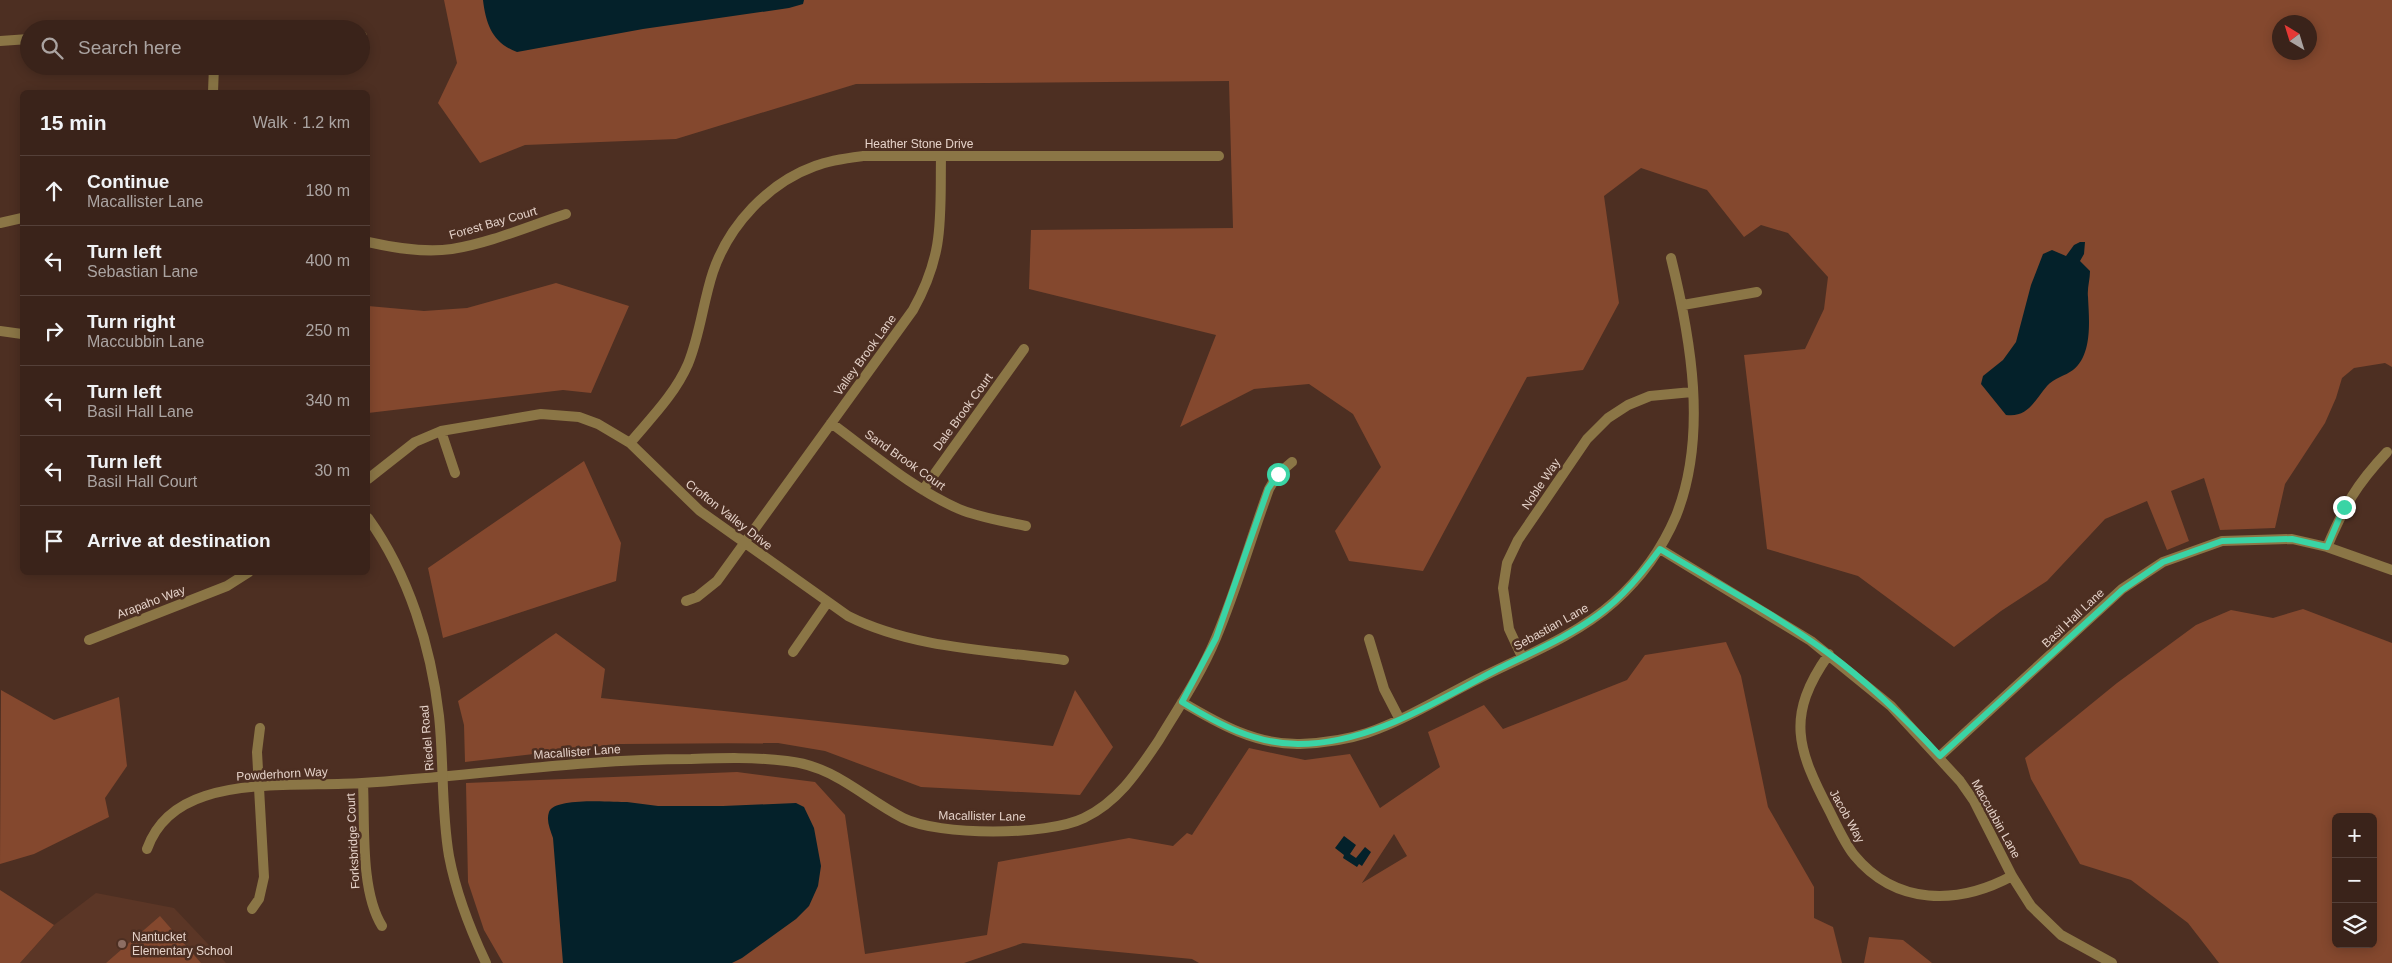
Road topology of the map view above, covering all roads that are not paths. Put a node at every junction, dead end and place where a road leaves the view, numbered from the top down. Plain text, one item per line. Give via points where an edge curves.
1 (20, 40) edge
2 (0, 41) edge
3 (213, 75) edge
4 (212, 90) edge
5 (941, 156) junction
6 (1219, 156) dead end
7 (566, 214) dead end
8 (20, 218) edge
9 (0, 223) edge
10 (370, 242) edge
11 (1671, 258) dead end
12 (1757, 292) dead end
13 (1683, 306) junction
14 (0, 331) edge
15 (20, 334) edge
16 (1024, 349) dead end
17 (1692, 392) junction
18 (831, 423) junction
19 (441, 431) junction
20 (630, 443) junction
21 (2387, 452) dead end
22 (1292, 462) dead end
23 (454, 473) dead end
24 (370, 477) edge
25 (923, 490) junction
26 (370, 522) edge
27 (1026, 526) dead end
28 (744, 544) junction
29 (2327, 547) junction
30 (1660, 549) junction
31 (2392, 570) edge
32 (244, 575) edge
33 (686, 601) dead end
34 (827, 603) junction
35 (1369, 639) dead end
36 (89, 640) dead end
37 (793, 652) dead end
38 (1829, 654) junction
39 (1522, 657) junction
40 (1064, 660) dead end
41 (1182, 702) junction
42 (1400, 718) junction
43 (260, 728) dead end
44 (1940, 756) junction
45 (443, 776) junction
46 (363, 783) junction
47 (258, 787) junction
48 (147, 849) dead end
49 (2012, 876) junction
50 (252, 910) dead end
51 (382, 926) dead end
52 (486, 963) edge
53 (2112, 963) edge

1 - 2 street
3 - 4 street
5 - 6 street, Heather Stone Drive
5 - 18 street, Valley Brook Lane via 940,231 931,274 913,310
5 - 20 street, Heather Stone Drive via 863,156 816,166 794,176 760,201 735,229 718,258 696,342 679,381
7 - 10 street, Forest Bay Court via 450,249 407,249
8 - 9 street
11 - 13 street, Sebastian Lane
12 - 13 street
13 - 17 street, Sebastian Lane
14 - 15 street
16 - 25 street, Dale Brook Court
17 - 30 street, Sebastian Lane via 1694,426 1689,472 1676,516
17 - 39 street, Noble Way via 1650,396 1608,418 1588,438 1518,540 1508,563 1503,588 1509,629
18 - 25 street, Sand Brook Court
18 - 28 street, Valley Brook Lane
19 - 20 street, Crofton Valley Drive via 541,414 561,414 598,424
19 - 23 street
19 - 24 street, Crofton Valley Drive via 416,442
20 - 28 street, Crofton Valley Drive via 684,498
21 - 29 street via 2362,478 2344,507
22 - 41 street, Macallister Lane via 1268,489 1216,638
25 - 27 street, Sand Brook Court via 976,515
26 - 45 street, Riedel Road via 400,576 425,641 439,717
28 - 33 street, Valley Brook Lane via 708,590
28 - 34 street, Crofton Valley Drive
29 - 31 street, Basil Hall Lane
29 - 44 street, Basil Hall Lane via 2292,539 2222,541 2163,562 2122,590
30 - 38 street, Maccubbin Lane
30 - 39 street, Sebastian Lane via 1630,586 1599,614
32 - 36 street, Arapaho Way via 227,586
34 - 37 street
34 - 40 street, Crofton Valley Drive via 868,626 903,637
35 - 42 street via 1384,689
38 - 44 street, Maccubbin Lane via 1891,706
38 - 49 street, Jacob Way via 1807,690 1800,719 1800,738 1809,773 1854,855 1889,883 1924,895 1963,895 1990,888
39 - 42 street, Sebastian Lane
41 - 42 street, Sebastian Lane via 1230,729 1286,744 1346,738
41 - 45 street, Macallister Lane via 1132,781 1117,797 1084,818 1049,828 965,830 917,824 839,777 787,760 652,759
43 - 47 street
44 - 49 street, Maccubbin Lane via 1974,801
45 - 46 street, Powderhorn Way
45 - 52 street, Riedel Road via 449,856 463,909
46 - 47 street, Powderhorn Way
46 - 51 street, Forksbridge Court via 369,895
47 - 48 street, Powderhorn Way via 223,790 186,804 160,823
47 - 50 street via 264,877 259,899
49 - 53 street, Maccubbin Lane via 2031,906 2050,927

